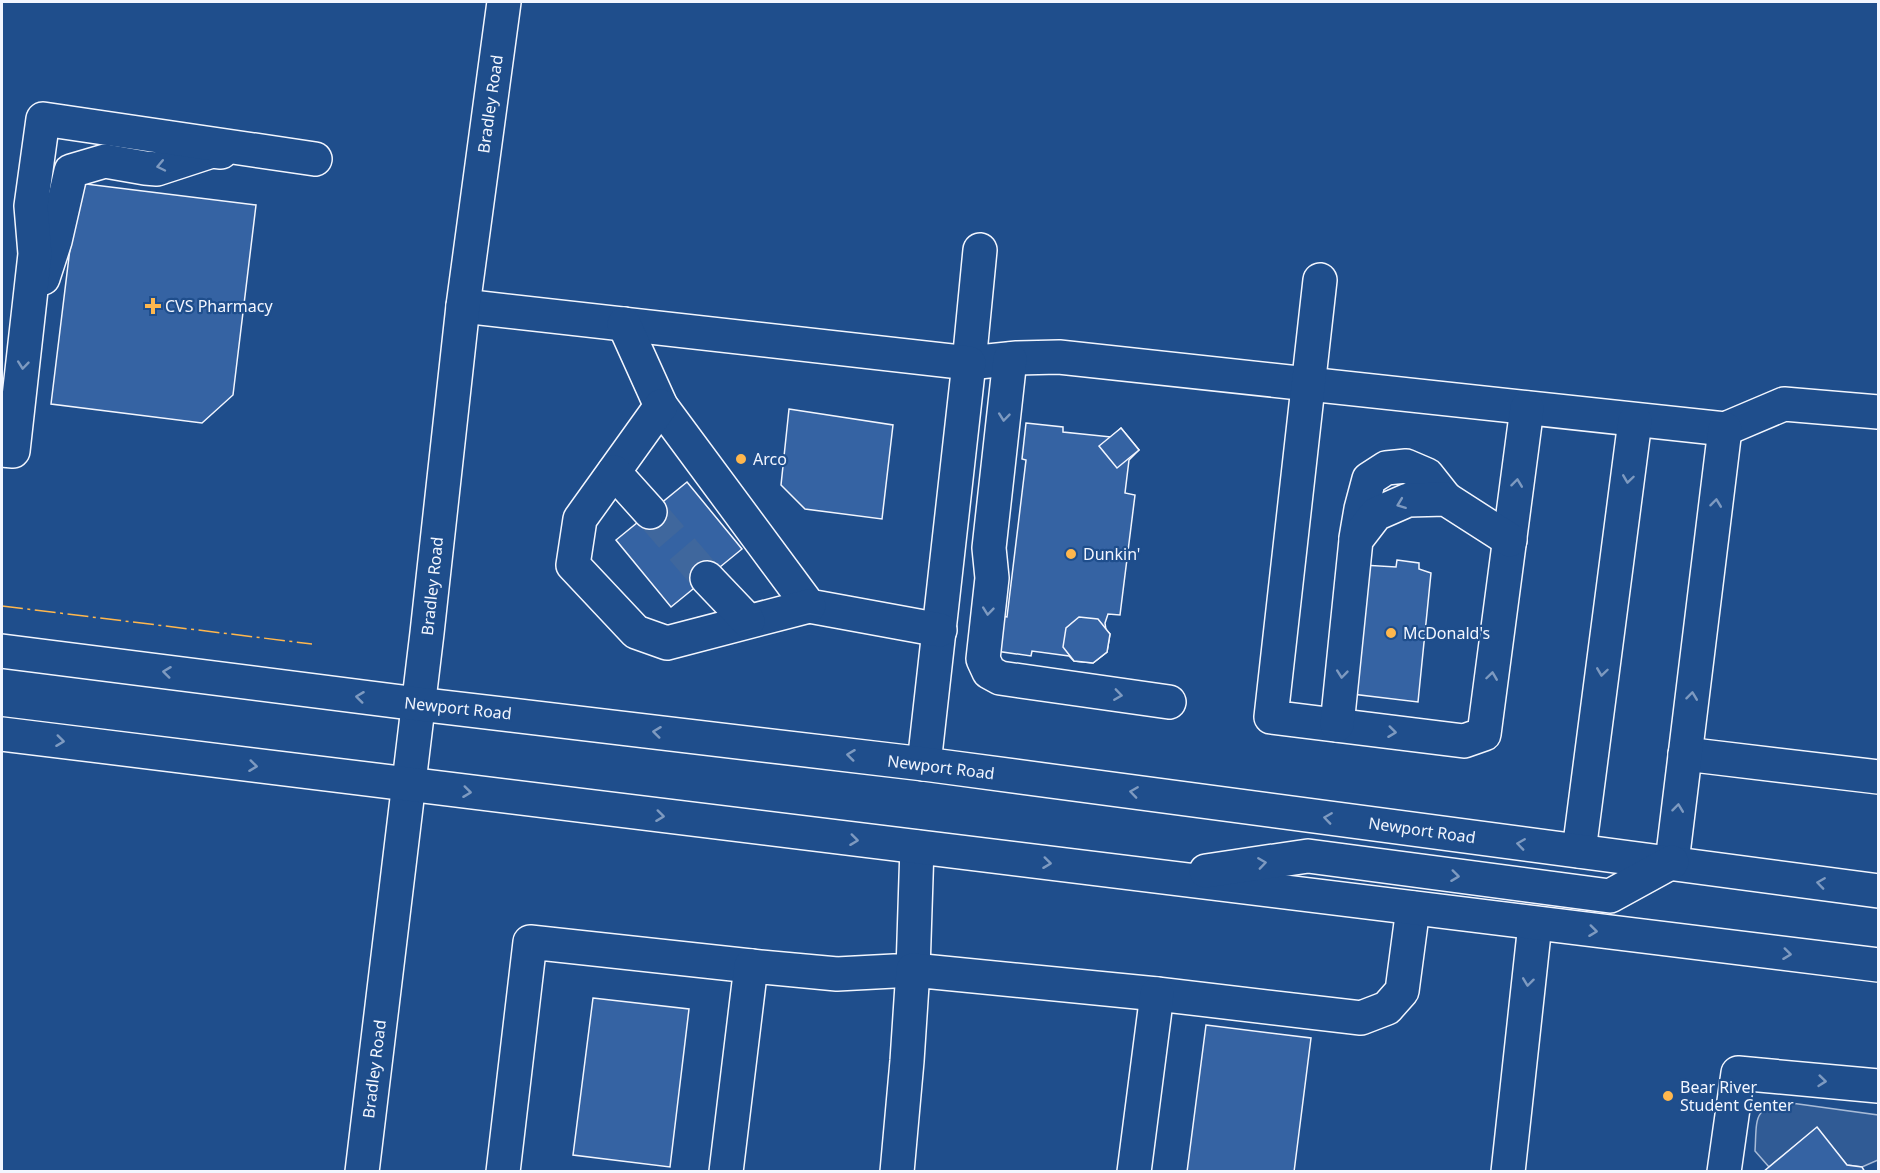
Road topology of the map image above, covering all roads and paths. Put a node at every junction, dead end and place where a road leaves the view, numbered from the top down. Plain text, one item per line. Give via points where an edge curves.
1 (504, 2) edge
2 (280, 154) junction
3 (315, 159) dead end
4 (980, 250) dead end
5 (1320, 280) dead end
6 (34, 299) junction
7 (463, 306) junction
8 (624, 324) junction
9 (1010, 359) junction
10 (969, 363) junction
11 (1309, 385) junction
12 (661, 406) junction
13 (1527, 408) junction
14 (1878, 412) edge
15 (1635, 421) junction
16 (1725, 429) junction
17 (7, 450) edge
18 (614, 472) junction
19 (650, 512) tunnel mouth
20 (1510, 540) junction
21 (706, 578) tunnel mouth
22 (809, 606) junction
23 (748, 621) junction
24 (940, 630) junction
25 (2, 651) edge
26 (1169, 702) dead end
27 (418, 704) junction
28 (1336, 725) junction
29 (2, 734) edge
30 (1685, 754) junction
31 (924, 764) junction
32 (1878, 777) edge
33 (409, 785) junction
34 (917, 847) junction
35 (1579, 851) junction
36 (1672, 862) junction
37 (1163, 878) junction
38 (1878, 891) edge
39 (1413, 908) junction
40 (1535, 924) junction
41 (1878, 965) edge
42 (751, 966) junction
43 (913, 970) junction
44 (1157, 994) junction
45 (1878, 1086) edge
46 (362, 1172) edge
47 (503, 1172) edge
48 (726, 1172) edge
49 (897, 1172) edge
50 (1134, 1172) edge
51 (1508, 1172) edge
52 (1724, 1172) edge

1 - 7 main road, Bradley Road
2 - 3 main road
2 -> 6 main road via 212,151 157,169 105,161 71,171 56,242
2 - 6 main road via 43,119 31,206
4 - 10 main road
5 - 11 main road
6 -> 17 main road
7 - 8 main road
7 - 27 main road, Bradley Road
8 - 10 main road
8 - 12 main road
9 - 10 main road
9 - 11 main road via 1059,357
9 -> 26 main road via 989,548 992,578 983,659 989,672 1000,678
10 - 24 main road
11 - 13 main road
11 - 28 main road via 1271,717
12 - 18 main road
12 - 22 main road
13 - 15 main road
20 -> 13 main road
14 - 16 main road via 1784,404
15 - 16 main road
15 -> 35 main road
30 -> 16 main road
18 - 19 main road
18 - 23 main road via 580,519 573,565 636,632 667,643
28 -> 20 main road via 1464,741 1484,734
20 -> 28 main road via 1446,499 1408,500 1376,514 1356,540
21 - 23 main road
22 - 23 main road
22 - 24 main road
24 - 31 main road
27 -> 25 main road, Newport Road
31 -> 27 main road, Newport Road
27 - 33 main road, Bradley Road
29 -> 33 main road
30 - 32 main road
36 -> 30 main road
35 -> 31 main road, Newport Road
33 -> 34 main road
33 - 46 main road, Bradley Road
34 -> 37 main road
34 - 43 main road
35 - 36 main road, Newport Road
37 -> 36 main road via 1308,856 1610,896
38 -> 36 main road, Newport Road
37 - 39 main road
39 - 40 main road
39 - 44 main road via 1402,991 1387,1008 1361,1018
40 -> 41 main road
40 -> 51 main road
42 - 43 main road via 837,974
42 - 47 main road via 530,942
42 - 48 main road
43 - 44 main road
43 - 49 main road
44 - 50 main road
52 -> 45 main road via 1738,1073

